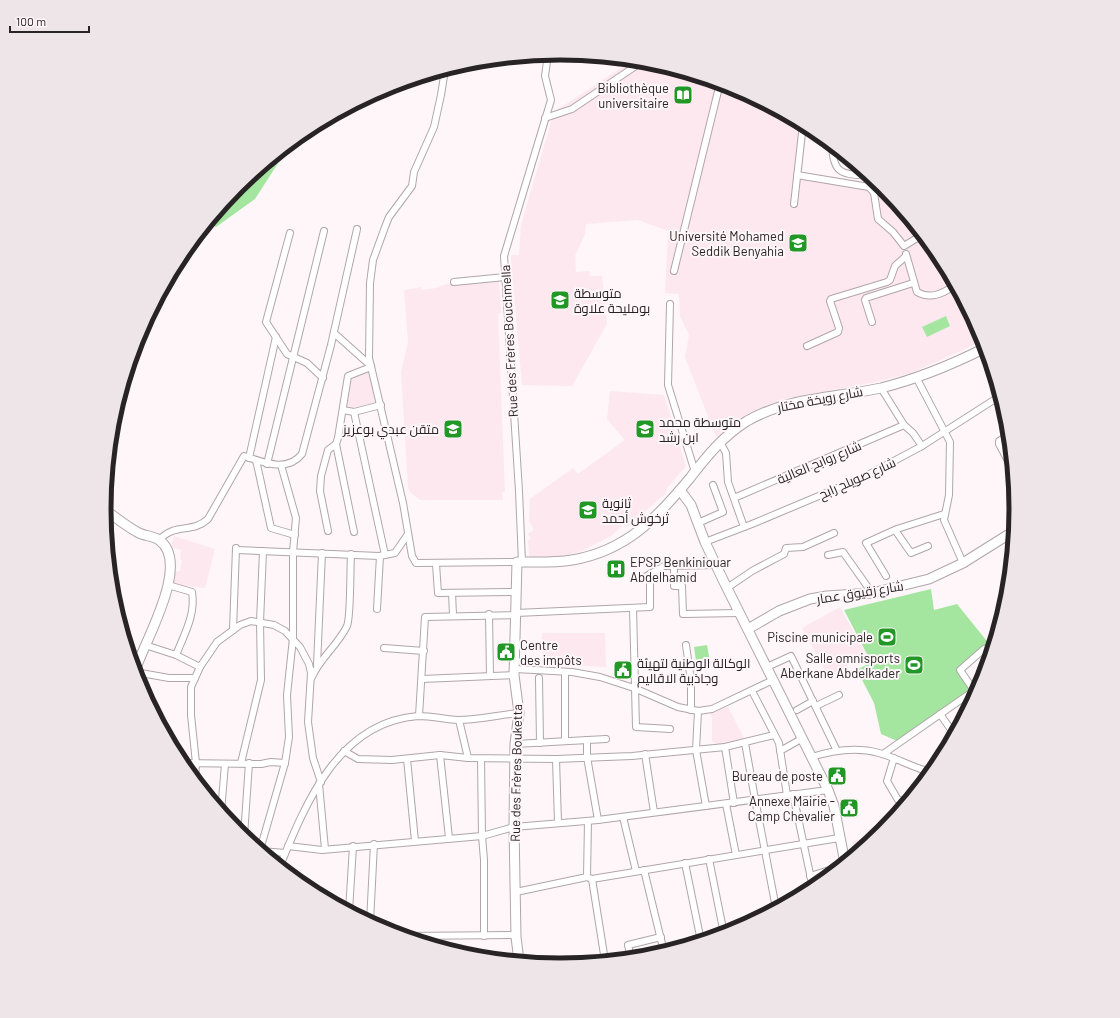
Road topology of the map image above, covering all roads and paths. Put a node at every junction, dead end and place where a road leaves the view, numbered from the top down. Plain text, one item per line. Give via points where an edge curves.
1 (547, 60) edge
2 (635, 67) edge
3 (444, 75) edge
4 (718, 89) edge
5 (546, 118) junction
6 (802, 132) edge
7 (834, 153) edge
8 (797, 175) junction
9 (860, 175) edge
10 (794, 204) dead end
11 (357, 229) dead end
12 (324, 231) dead end
13 (290, 233) dead end
14 (917, 238) edge
15 (904, 246) junction
16 (906, 256) junction
17 (674, 271) dead end
18 (505, 277) junction
19 (454, 282) dead end
20 (913, 283) junction
21 (951, 287) edge
22 (670, 304) dead end
23 (872, 322) dead end
24 (334, 333) junction
25 (276, 337) junction
26 (807, 346) dead end
27 (980, 350) edge
28 (294, 358) junction
29 (371, 367) junction
30 (916, 377) junction
31 (323, 378) junction
32 (881, 388) junction
33 (995, 399) edge
34 (381, 405) junction
35 (343, 410) junction
36 (354, 412) junction
37 (904, 425) junction
38 (945, 431) junction
39 (1003, 439) edge
40 (720, 442) junction
41 (336, 444) junction
42 (922, 446) junction
43 (1006, 456) edge
44 (249, 458) junction
45 (256, 460) junction
46 (267, 464) junction
47 (281, 465) junction
48 (695, 472) junction
49 (713, 485) dead end
50 (680, 490) junction
51 (734, 498) junction
52 (111, 513) edge
53 (944, 514) junction
54 (698, 523) junction
55 (744, 528) junction
56 (895, 530) junction
57 (328, 531) dead end
58 (354, 532) dead end
59 (834, 533) dead end
60 (408, 534) junction
61 (295, 535) junction
62 (1008, 535) edge
63 (159, 540) junction
64 (705, 542) junction
65 (928, 546) dead end
66 (263, 551) junction
67 (293, 552) junction
68 (322, 553) junction
69 (351, 554) junction
70 (382, 555) junction
71 (828, 555) dead end
72 (520, 562) junction
73 (964, 563) junction
74 (436, 564) junction
75 (716, 565) junction
76 (674, 566) junction
77 (650, 574) junction
78 (886, 576) dead end
79 (643, 578) dead end
80 (168, 585) junction
81 (727, 588) junction
82 (516, 592) junction
83 (872, 592) junction
84 (452, 593) junction
85 (633, 608) junction
86 (377, 609) dead end
87 (739, 613) junction
88 (489, 614) junction
89 (516, 614) junction
90 (453, 615) junction
91 (260, 622) junction
92 (748, 629) junction
93 (233, 630) junction
94 (293, 638) junction
95 (145, 645) junction
96 (686, 645) dead end
97 (384, 648) dead end
98 (984, 649) dead end
99 (424, 651) junction
100 (176, 655) junction
101 (138, 661) edge
102 (317, 664) junction
103 (200, 667) junction
104 (310, 667) junction
105 (767, 667) junction
106 (141, 669) edge
107 (514, 672) junction
108 (565, 672) junction
109 (490, 676) junction
110 (195, 678) junction
111 (539, 678) dead end
112 (422, 679) junction
113 (310, 680) junction
114 (773, 680) junction
115 (634, 688) junction
116 (972, 688) edge
117 (752, 691) junction
118 (969, 694) edge
119 (839, 695) dead end
120 (815, 704) junction
121 (797, 710) dead end
122 (695, 711) junction
123 (519, 713) junction
124 (940, 714) junction
125 (419, 716) junction
126 (459, 720) junction
127 (670, 729) dead end
128 (951, 730) edge
129 (774, 735) junction
130 (803, 738) junction
131 (606, 739) dead end
132 (586, 740) junction
133 (564, 741) junction
134 (540, 742) junction
135 (745, 743) junction
136 (515, 744) junction
137 (725, 748) junction
138 (696, 750) junction
139 (344, 751) junction
140 (780, 751) junction
141 (837, 751) junction
142 (645, 754) junction
143 (882, 754) junction
144 (440, 755) junction
145 (587, 757) junction
146 (812, 757) junction
147 (468, 758) junction
148 (894, 758) junction
149 (407, 759) junction
150 (481, 759) junction
151 (515, 759) junction
152 (556, 759) junction
153 (191, 763) edge
154 (196, 763) junction
155 (241, 763) junction
156 (225, 764) junction
157 (249, 764) junction
158 (285, 764) junction
159 (196, 770) edge
160 (924, 770) edge
161 (320, 783) junction
162 (828, 790) junction
163 (790, 794) junction
164 (755, 799) junction
165 (902, 800) edge
166 (734, 803) junction
167 (726, 804) junction
168 (222, 805) edge
169 (706, 806) junction
170 (654, 812) junction
171 (623, 817) junction
172 (598, 820) junction
173 (588, 821) junction
174 (558, 822) junction
175 (514, 827) junction
176 (245, 828) edge
177 (482, 836) junction
178 (449, 838) junction
179 (839, 838) junction
180 (415, 841) junction
181 (374, 844) junction
182 (803, 844) junction
183 (262, 845) edge
184 (288, 846) junction
185 (353, 846) junction
186 (325, 849) junction
187 (764, 850) junction
188 (269, 851) edge
189 (285, 853) junction
190 (736, 854) junction
191 (843, 857) edge
192 (709, 859) junction
193 (282, 861) edge
194 (684, 863) junction
195 (644, 870) junction
196 (636, 871) junction
197 (823, 872) edge
198 (810, 876) junction
199 (590, 878) junction
200 (811, 880) edge
201 (516, 892) junction
202 (775, 903) edge
203 (349, 906) edge
204 (370, 916) edge
205 (723, 927) edge
206 (516, 935) junction
207 (700, 935) edge
208 (422, 936) edge
209 (484, 936) junction
210 (661, 937) junction
211 (663, 946) edge
212 (630, 952) edge
213 (604, 955) edge
214 (518, 956) edge

1 - 5 street, Rue des Frères Bouchmella via 545,76 550,100
2 - 5 street via 572,109
3 - 29 street via 434,127 414,172 412,186 389,217 373,260 368,336
4 - 17 street
5 - 18 street, Rue des Frères Bouchmella via 504,256
6 - 8 street
7 - 9 street via 836,166 844,174
8 - 10 street
8 - 15 street via 869,187 874,193 878,219
11 - 24 street
12 - 28 street
13 - 25 street via 266,322
14 - 15 street
15 - 16 street
16 - 20 street
16 - 26 street via 895,266 887,282 831,299 838,332
18 - 19 street
18 - 72 street, Rue des Frères Bouchmella via 519,491
20 - 21 street via 917,292 929,296 939,295
20 - 23 street via 866,298 864,300
22 - 48 street via 668,385
24 - 29 street
24 - 31 street
25 - 28 street via 287,354
25 - 44 street
27 - 30 main road, شارع رويخة مختار
28 - 31 street via 307,363
28 - 46 street
29 - 34 street
29 - 35 street via 348,376
30 - 32 main road, شارع رويخة مختار
30 - 38 street
31 - 47 street via 304,451 293,463
32 - 37 street
32 - 40 main road, شارع رويخة مختار via 785,404 747,422
33 - 38 street, شارع صويلح رابح
34 - 36 street
34 - 60 street
35 - 36 street
35 - 41 street
36 - 70 street
37 - 42 street
37 - 51 street, شارع روابح العالية
38 - 42 street, شارع صويلح رابح
38 - 53 street via 951,445 949,495
39 - 43 street via 999,444
40 - 48 main road, شارع رويخة مختار
40 - 51 street via 726,453 728,482
41 - 57 street via 328,450 321,476 320,491
41 - 58 street
42 - 55 street, شارع صويلح رابح via 864,477
44 - 45 street
44 - 63 street via 244,456 208,519 202,525 175,529 165,533
45 - 46 street
45 - 61 street via 271,528
46 - 47 street
47 - 61 street via 296,518
48 - 50 main road, شارع رويخة مختار
49 - 54 street via 723,512
50 - 54 main road via 691,505
50 - 72 main road, شارع رويخة مختار via 650,523 610,548 572,560
51 - 55 street
52 - 63 main road via 139,533
53 - 56 street
53 - 73 street via 945,524
54 - 64 main road
55 - 64 street, شارع صويلح رابح
56 - 65 street via 911,553
56 - 78 street via 866,543
59 - 81 street via 803,547 786,548 784,554
60 - 70 street via 395,553
60 - 74 street via 416,563
61 - 67 street
62 - 73 main road, شارع زقيوق عمار
63 - 80 main road via 170,555
64 - 75 main road
66 - 67 street
66 - 91 street
66 - 93 street via 236,548
67 - 68 street
67 - 94 street
68 - 69 street
68 - 102 street
69 - 70 street
69 - 102 street via 348,624 334,647
70 - 86 street
71 - 83 street via 844,552
72 - 74 street
72 - 82 main road, Rue des Frères Bouketta
73 - 83 main road, شارع زقيوق عمار via 929,579
74 - 84 street via 438,593
75 - 76 street
75 - 81 main road
76 - 77 street via 664,566
76 - 87 street via 674,586 682,586 683,614
77 - 79 street
77 - 85 street via 650,607
80 - 95 main road
80 - 100 street via 192,592 194,603
81 - 87 main road
82 - 84 street
82 - 89 main road, Rue des Frères Bouketta
83 - 92 main road, شارع زقيوق عمار via 810,599 774,614
84 - 90 street
85 - 89 street
85 - 115 street
87 - 92 main road
88 - 89 street
88 - 90 street
88 - 109 street
89 - 107 main road, Rue des Frères Bouketta
90 - 99 street via 425,617
91 - 93 street via 248,621
91 - 94 street via 280,627
91 - 155 street via 261,680
92 - 105 main road
93 - 103 street via 217,642
94 - 104 street
94 - 158 street via 287,695 289,737
95 - 100 street
95 - 101 main road
96 - 122 street
97 - 99 street
98 - 116 street via 960,670
99 - 112 street
100 - 103 street
102 - 104 street
102 - 113 street
103 - 110 street
104 - 113 street
105 - 114 main road
105 - 120 street via 791,656
106 - 110 street via 169,678
107 - 108 street
107 - 109 street
107 - 123 main road, Rue des Frères Bouketta
108 - 115 street via 600,677
108 - 133 street
109 - 112 street
110 - 154 street via 191,687 191,711
111 - 134 street
112 - 125 street
113 - 161 street via 308,722 313,758
114 - 117 street
114 - 130 main road
115 - 122 street via 678,707
115 - 127 street via 636,727
117 - 122 street via 712,709
117 - 129 street
118 - 124 street
119 - 120 street
120 - 121 street
120 - 141 street
122 - 138 street
123 - 126 street
123 - 136 main road, Rue des Frères Bouketta
124 - 128 street
124 - 143 street
125 - 126 street
125 - 139 street via 384,725 353,741
126 - 147 street
129 - 135 street
129 - 140 street
130 - 140 street
130 - 146 main road
131 - 132 street
132 - 133 street
132 - 145 street
133 - 134 street
134 - 136 street
135 - 137 street
135 - 164 street
136 - 151 main road, Rue des Frères Bouketta
137 - 138 street
137 - 166 street
138 - 142 street
138 - 169 street
139 - 149 street via 358,759
139 - 161 street
140 - 163 street
141 - 143 street via 865,750
141 - 146 street
142 - 145 street
142 - 170 street
143 - 148 street
144 - 147 street
144 - 149 street
144 - 178 street
145 - 152 street
145 - 172 street
146 - 162 main road
147 - 150 street
148 - 160 street
148 - 165 street via 887,781 898,800
149 - 180 street
150 - 151 street
150 - 177 street
151 - 152 street
151 - 175 main road, Rue des Frères Bouketta
152 - 174 street
153 - 154 street
154 - 156 street
154 - 159 street
155 - 156 street
155 - 157 street
156 - 168 street
157 - 158 street
157 - 176 street
158 - 183 street
161 - 184 street via 301,815
161 - 186 street
162 - 163 street
162 - 179 main road via 834,806
163 - 164 street
163 - 182 street
164 - 166 street
164 - 187 street
166 - 167 street
167 - 169 street
167 - 190 street
169 - 170 street
170 - 171 street
171 - 172 street
171 - 196 street
172 - 173 street
173 - 174 street
173 - 199 street
174 - 175 street
175 - 177 street
175 - 201 main road, Rue des Frères Bouketta
177 - 178 street
177 - 209 street
178 - 180 street
179 - 182 street
179 - 191 main road
180 - 181 street
181 - 185 street
181 - 204 street
182 - 187 street
182 - 198 street
184 - 186 street
184 - 189 street
185 - 186 street
185 - 203 street
187 - 190 street
187 - 202 street
188 - 189 street
189 - 193 street
190 - 192 street
192 - 194 street
192 - 205 street
194 - 195 street
194 - 207 street
195 - 196 street
195 - 210 street
196 - 199 street
197 - 198 street
198 - 200 street
199 - 201 street
199 - 213 street
201 - 206 main road, Rue des Frères Bouketta
206 - 209 street
206 - 214 main road, Rue des Frères Bouketta
208 - 209 street
210 - 211 street
210 - 212 street via 628,945

